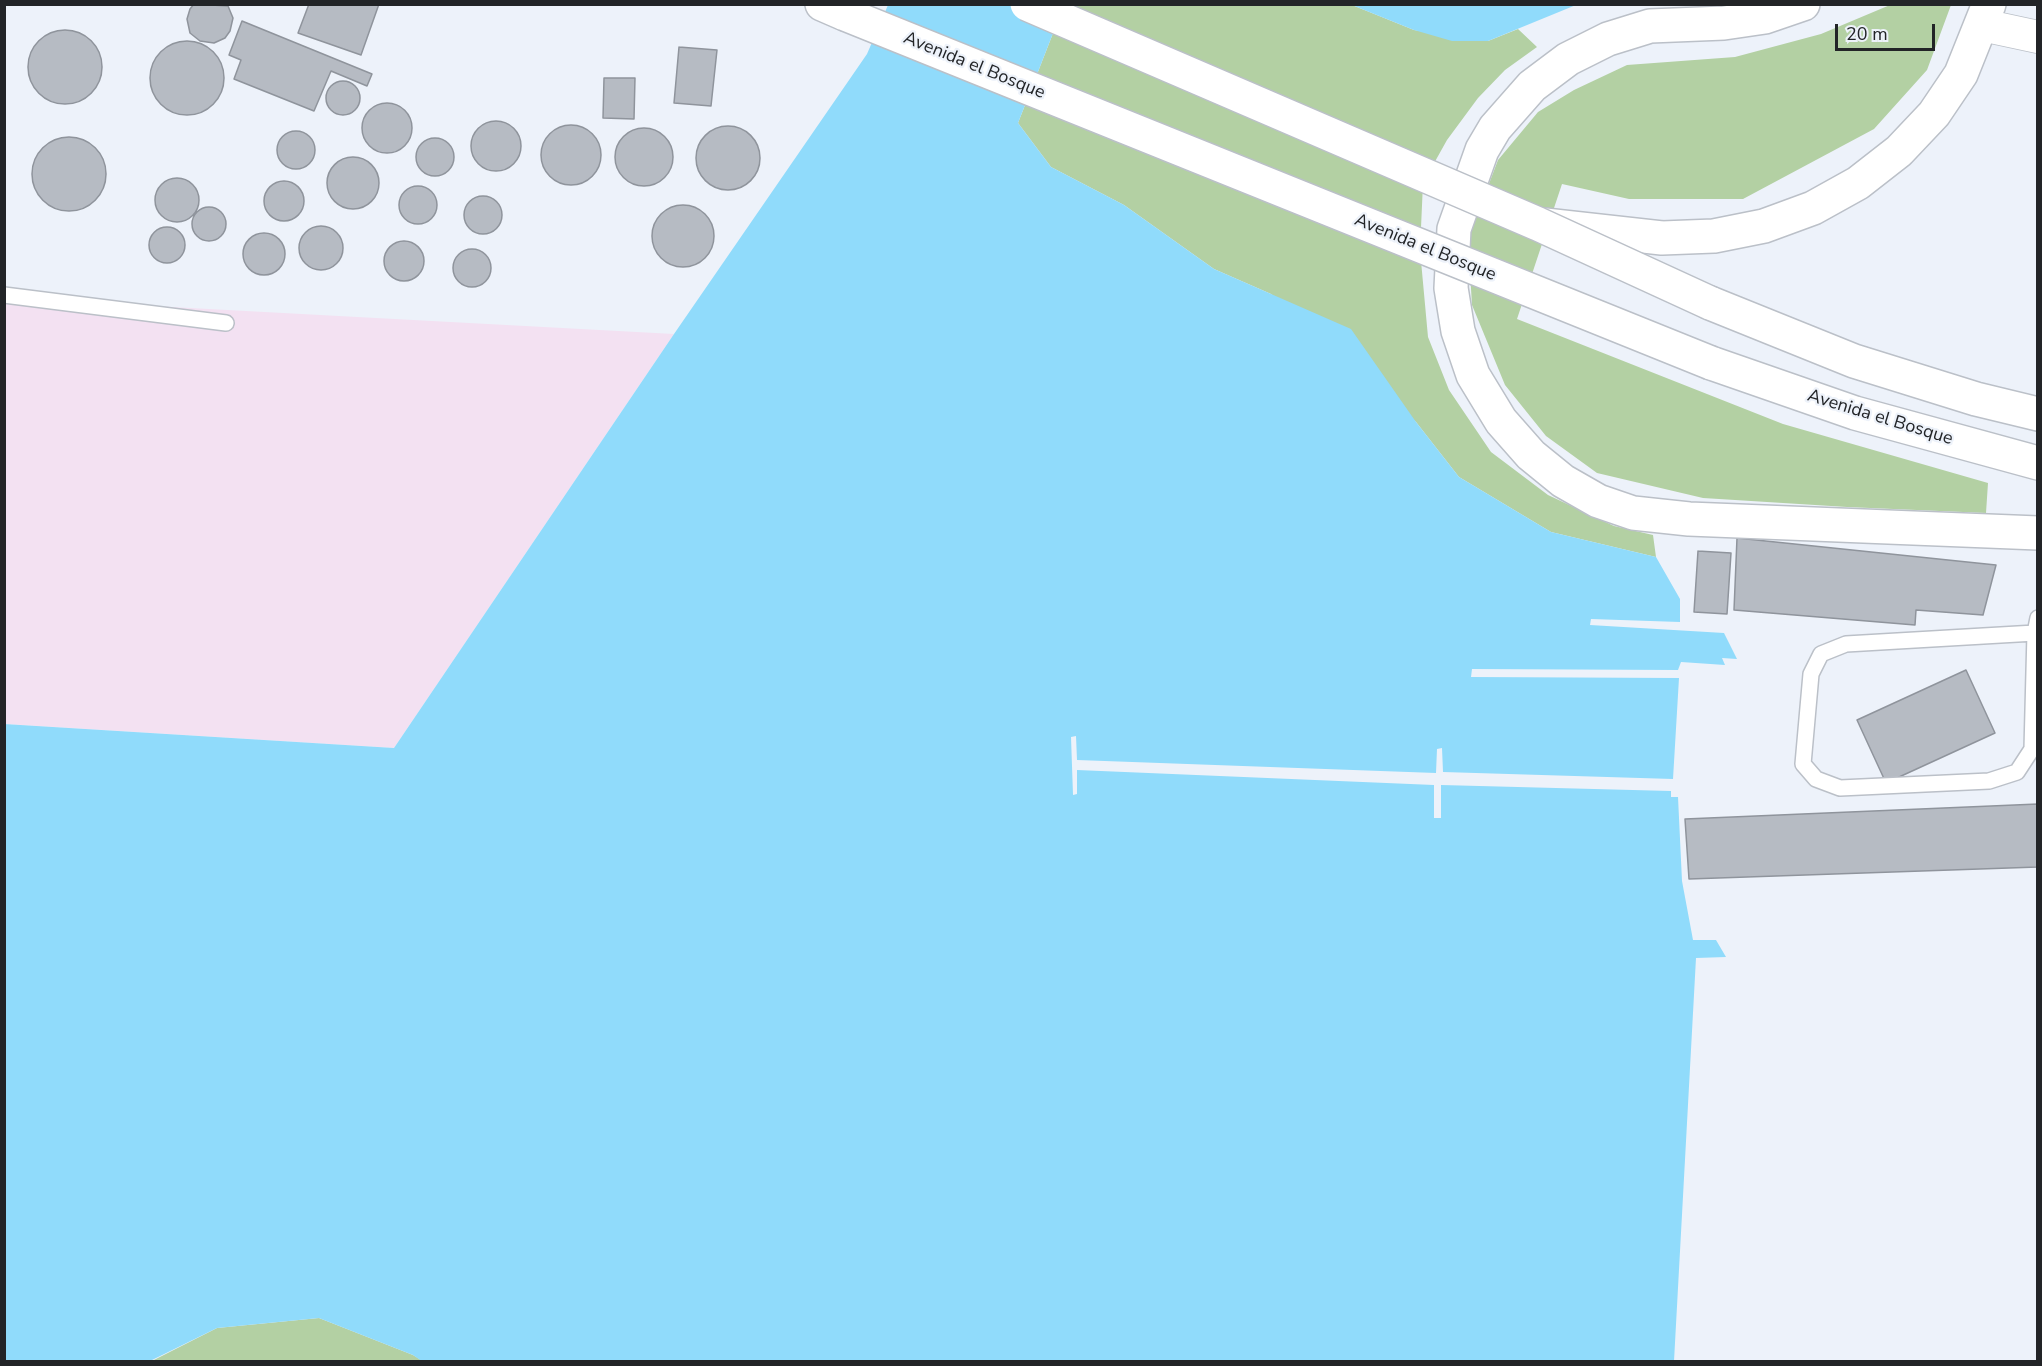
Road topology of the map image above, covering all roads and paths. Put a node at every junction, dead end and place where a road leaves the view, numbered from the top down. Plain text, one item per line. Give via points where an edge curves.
1 (1027, 4) edge
2 (1803, 4) edge
3 (833, 9) edge
4 (1985, 15) edge
5 (2037, 37) edge
6 (1538, 224) junction
7 (4, 295) edge
8 (226, 323) dead end
9 (2037, 414) edge
10 (2037, 463) edge
11 (2037, 533) edge
12 (2036, 625) edge

1 - 6 main road, bridge
2 - 11 main road via 1765,17 1724,23 1650,26 1608,39 1568,59 1532,86 1495,128 1482,150 1454,230 1451,288 1458,332 1473,375 1501,421 1532,455 1563,481 1598,501 1633,513 1689,519
3 - 10 main road, Avenida el Bosque, bridge via 1711,363 1855,413
4 - 5 street
4 - 6 main road via 1961,74 1934,114 1899,151 1858,183 1813,208 1764,226 1714,236 1662,238
6 - 9 main road, bridge via 1710,303 1854,362
7 - 8 lane
12 - 12 lane via 2032,748 2017,772 1989,781 1840,788 1816,779 1803,764 1811,674 1821,654 1846,644

